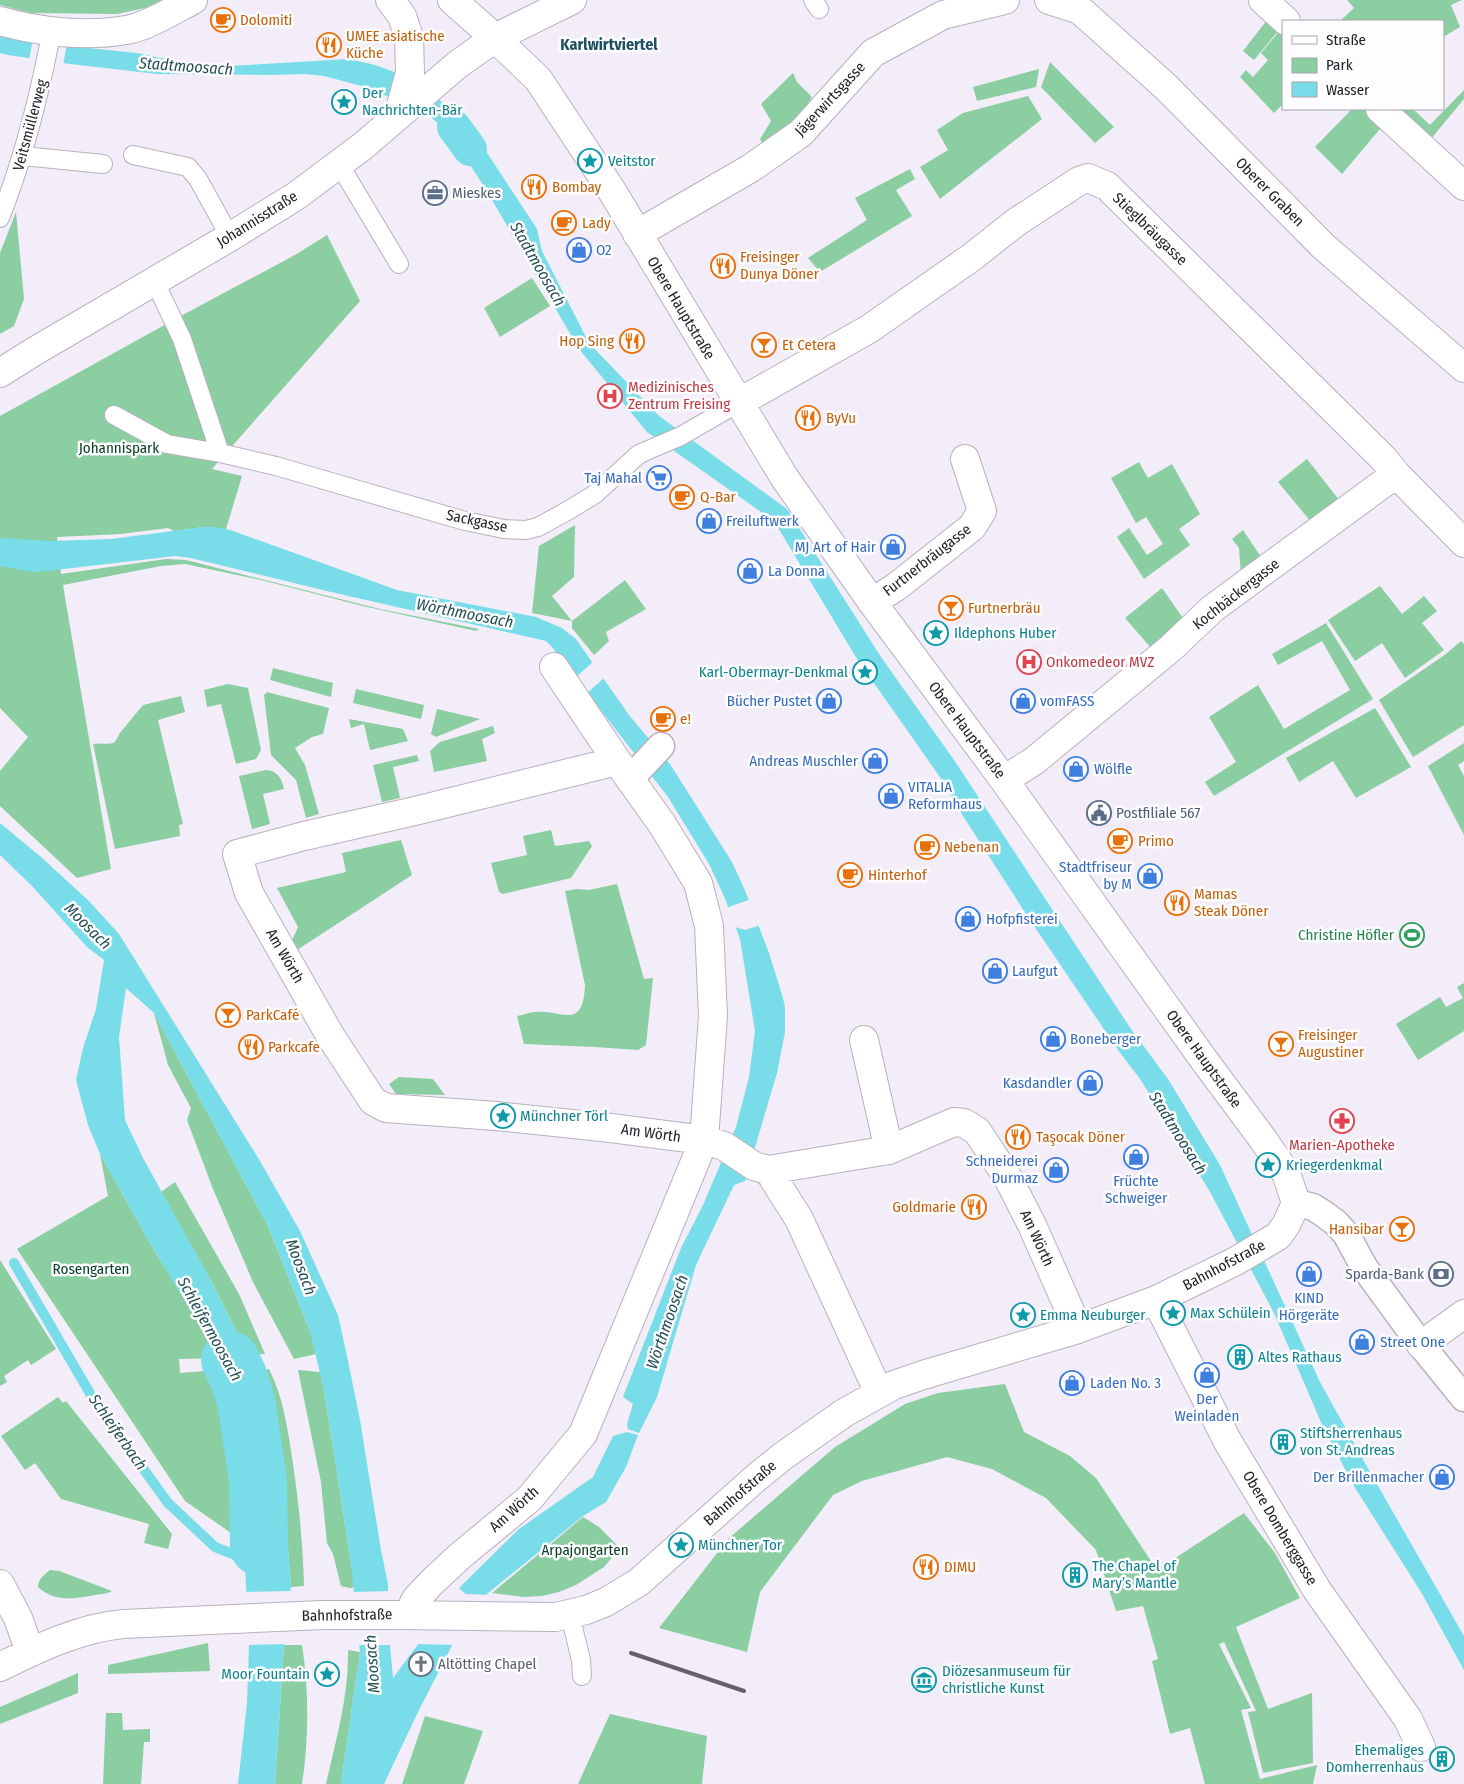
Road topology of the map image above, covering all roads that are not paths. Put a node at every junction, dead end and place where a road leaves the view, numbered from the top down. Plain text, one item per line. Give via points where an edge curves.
1 (193, 0) edge
2 (390, 0) edge
3 (452, 0) edge
4 (572, 0) edge
5 (1006, 0) edge
6 (1049, 0) edge
7 (1263, 0) edge
8 (1285, 20) edge
9 (0, 21) edge
10 (51, 35) junction
11 (495, 38) junction
12 (1381, 110) edge
13 (398, 116) junction
14 (133, 155) dead end
15 (23, 156) junction
16 (103, 164) dead end
17 (339, 164) junction
18 (1464, 186) edge
19 (0, 218) edge
20 (637, 234) junction
21 (230, 237) junction
22 (399, 264) dead end
23 (155, 282) junction
24 (1464, 368) edge
25 (0, 374) edge
26 (738, 403) junction
27 (114, 415) dead end
28 (220, 453) junction
29 (965, 459) dead end
30 (1396, 474) junction
31 (1464, 542) edge
32 (872, 602) junction
33 (554, 667) dead end
34 (661, 746) dead end
35 (628, 770) junction
36 (1004, 780) junction
37 (864, 1040) dead end
38 (714, 1143) junction
39 (889, 1150) junction
40 (761, 1168) junction
41 (1296, 1202) junction
42 (1156, 1300) junction
43 (1464, 1314) edge
44 (1078, 1329) junction
45 (1421, 1345) junction
46 (879, 1393) junction
47 (1464, 1398) edge
48 (0, 1584) edge
49 (404, 1615) junction
50 (570, 1615) junction
51 (30, 1652) junction
52 (0, 1666) edge
53 (582, 1676) dead end
54 (1421, 1747) dead end

1 - 10 street via 128,30
2 - 13 street via 402,16 409,37 410,74
3 - 11 street, Obere Hauptstraße
4 - 11 street, Johannisstraße
5 - 20 street, Jägerwirtsgasse via 943,16 874,52 801,133 751,168
6 - 24 street, Oberer Graben via 1080,10 1166,87 1323,246
7 - 8 street
9 - 10 street
10 - 15 lane, Veitsmüllerweg
11 - 13 street, Johannisstraße via 457,65
11 - 20 street, Obere Hauptstraße via 538,79
12 - 18 street
13 - 17 street, Johannisstraße
14 - 21 lane via 188,167
15 - 16 lane
15 - 19 lane, Veitsmüllerweg
17 - 21 street, Johannisstraße via 296,196
17 - 22 lane
20 - 26 street, Obere Hauptstraße
21 - 23 street, Johannisstraße
23 - 25 street, Johannisstraße
23 - 28 lane via 182,339
26 - 28 lane, Sackgasse via 681,436 638,454 587,499 538,527 526,530 465,521
26 - 30 street, Stieglbräugasse via 869,329 1015,223 1088,178 1107,186
26 - 32 street, Obere Hauptstraße via 784,477
27 - 28 lane, Sackgasse via 167,444
29 - 32 street, Furtnerbräugasse via 982,511 972,527
30 - 31 street
30 - 36 street, Kochbäckergasse via 1212,609 1034,761
32 - 36 street, Obere Hauptstraße
33 - 35 street, Am Wörth
34 - 35 street
35 - 38 street, Am Wörth via 698,883 709,926
35 - 38 street, Am Wörth via 415,811 237,854 249,894 331,1037 373,1101 386,1108 611,1128
36 - 41 street, Obere Hauptstraße via 1262,1138 1286,1173
37 - 39 street
38 - 40 street, Am Wörth
38 - 49 street, Am Wörth via 583,1434 529,1499 460,1556
39 - 40 street, Am Wörth
39 - 44 street, Am Wörth via 958,1121 978,1131 1008,1178 1032,1225
40 - 46 street, Am Wörth via 799,1219
41 - 42 street, Bahnhofstraße via 1278,1236 1234,1262
41 - 45 street via 1324,1214 1346,1234 1364,1267
42 - 44 street, Bahnhofstraße
42 - 54 street, Obere Domberggasse via 1228,1442 1317,1590 1408,1719
43 - 45 street
44 - 46 street, Bahnhofstraße via 923,1375
45 - 47 street
46 - 50 street, Bahnhofstraße via 783,1456 639,1582 606,1602
48 - 51 street via 18,1618
49 - 50 street, Bahnhofstraße
49 - 51 street, Bahnhofstraße via 229,1618 109,1625
50 - 53 lane via 582,1660
51 - 52 street, Bahnhofstraße

